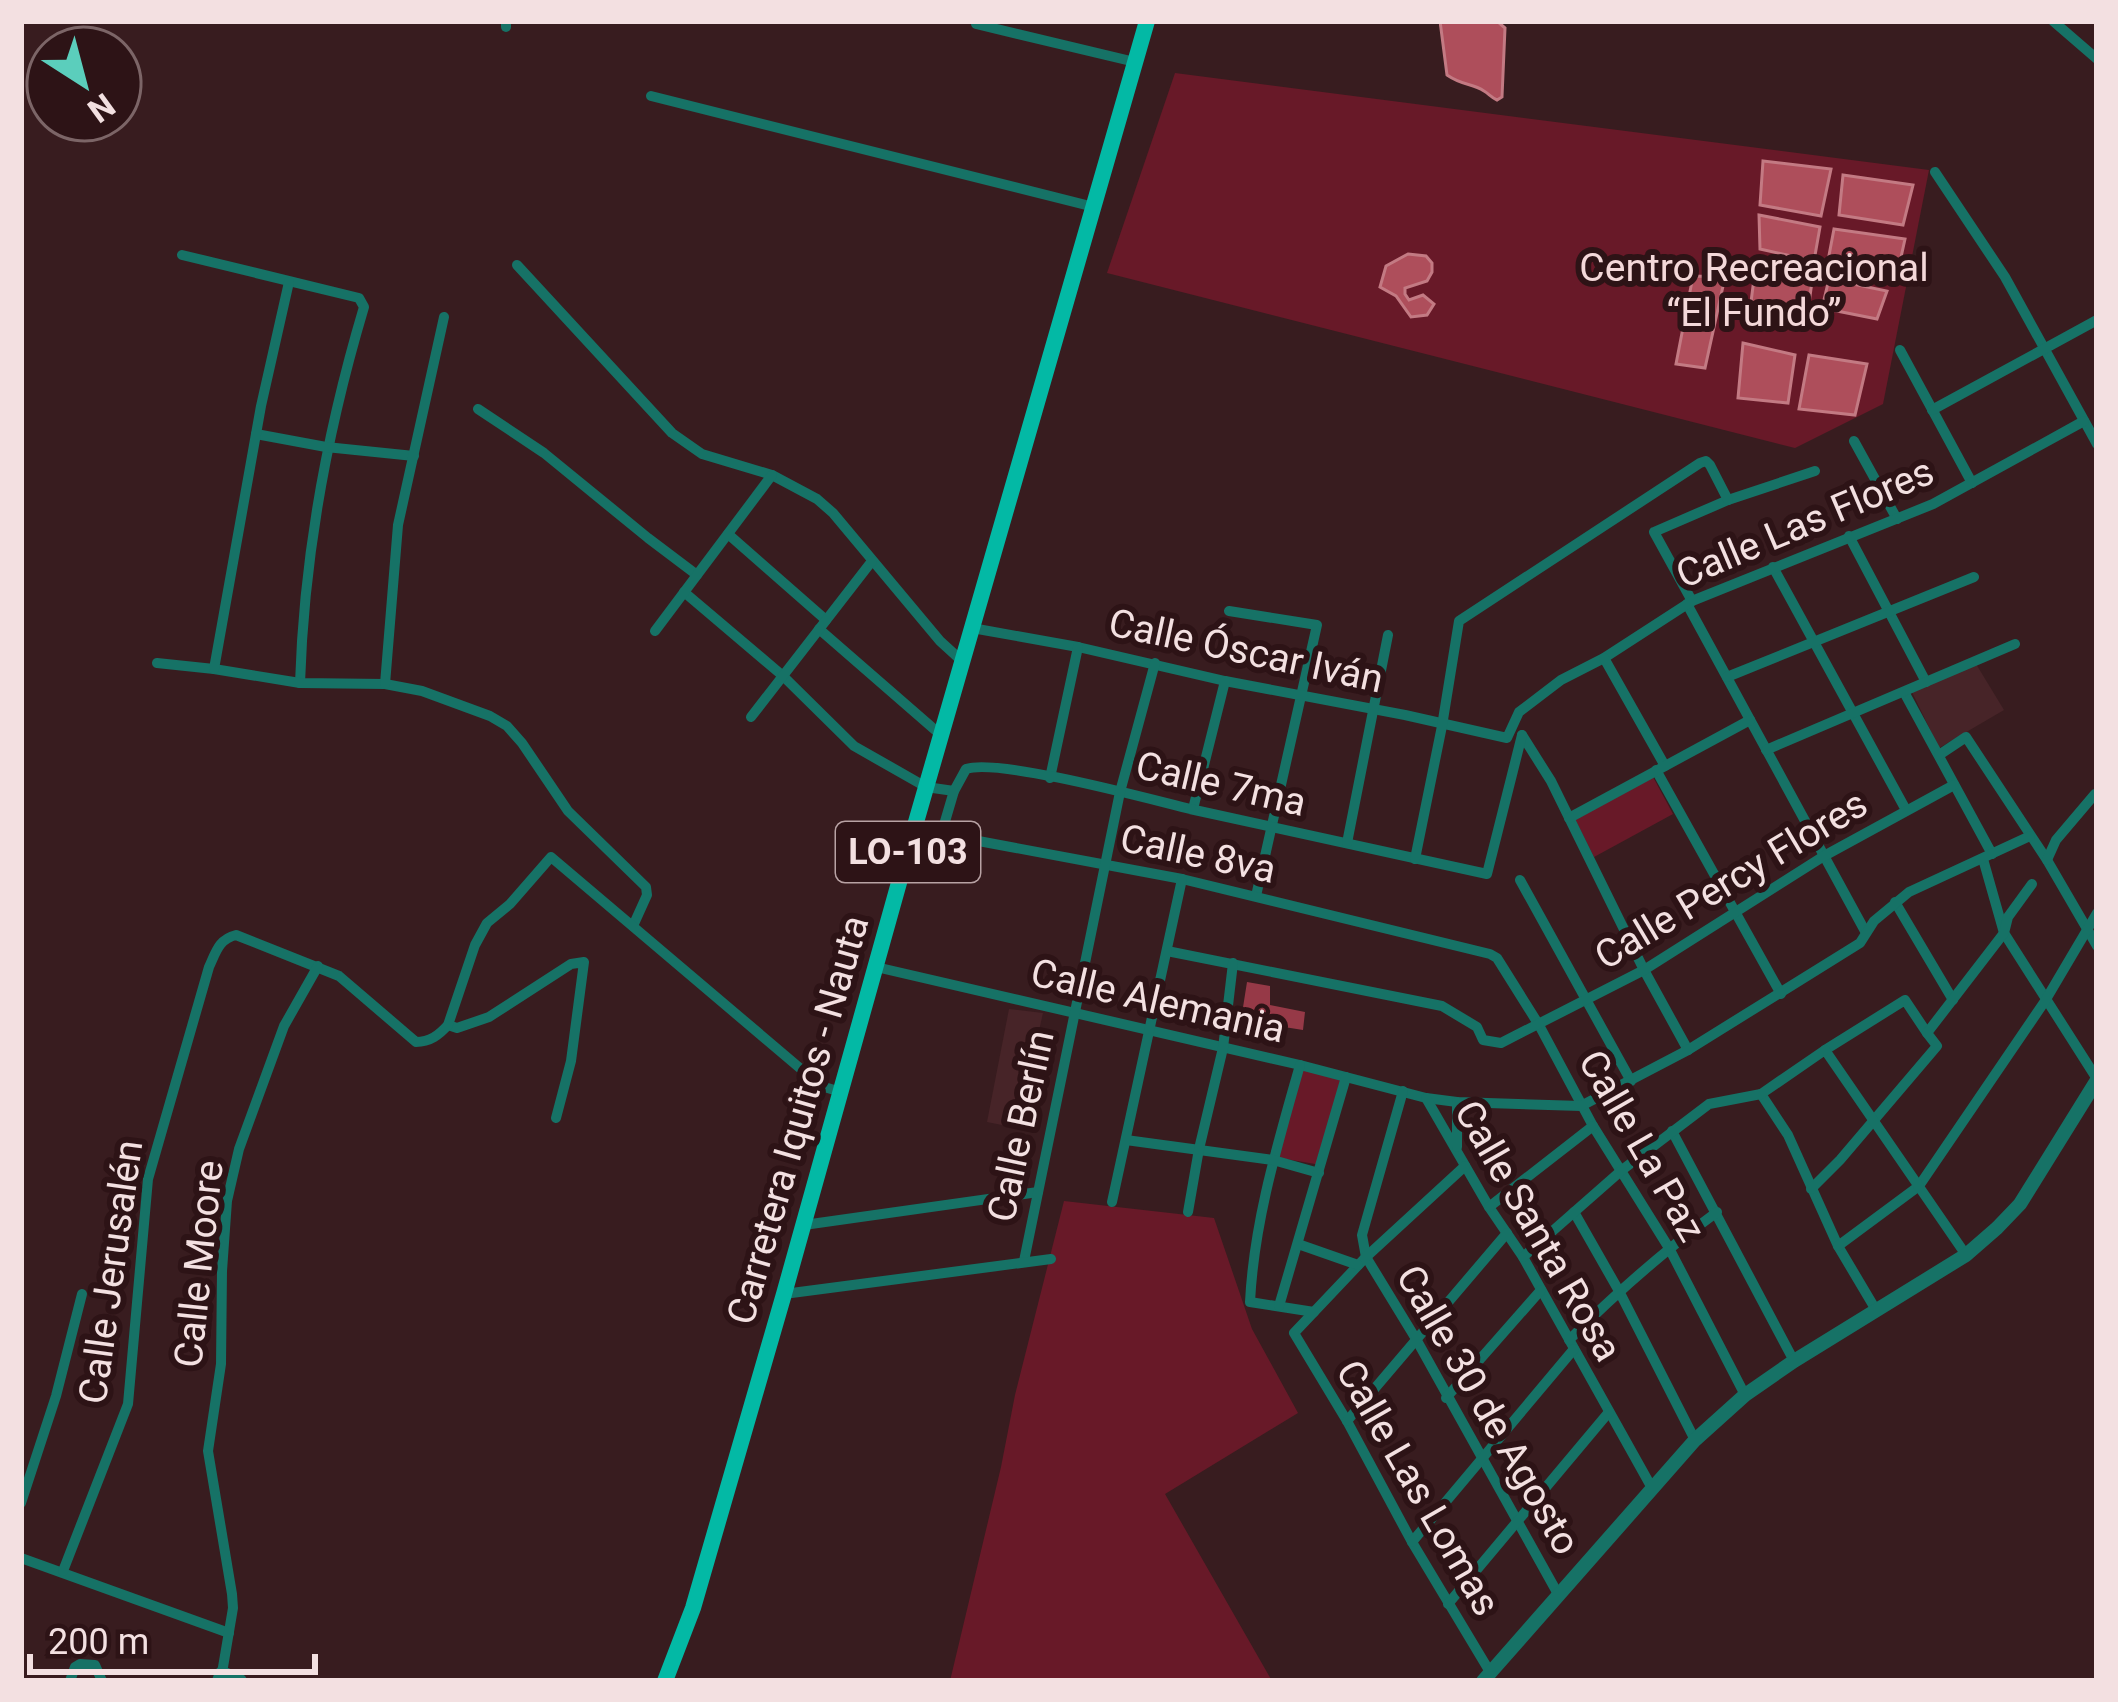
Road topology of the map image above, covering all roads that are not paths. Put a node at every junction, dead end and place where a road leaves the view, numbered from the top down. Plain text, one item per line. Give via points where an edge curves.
1 (1147, 21) edge
2 (2053, 21) edge
3 (976, 24) dead end
4 (2097, 59) edge
5 (1136, 62) junction
6 (651, 96) dead end
7 (1935, 172) dead end
8 (1094, 207) junction
9 (182, 254) dead end
10 (517, 266) dead end
11 (289, 282) junction
12 (444, 317) dead end
13 (2097, 320) edge
14 (2045, 349) junction
15 (1900, 350) dead end
16 (478, 409) dead end
17 (1932, 410) junction
18 (2084, 421) junction
19 (256, 434) junction
20 (1854, 441) dead end
21 (2097, 444) edge
22 (326, 447) junction
23 (414, 456) junction
24 (1815, 471) dead end
25 (772, 476) junction
26 (1972, 483) junction
27 (1728, 500) junction
28 (1897, 519) junction
29 (728, 534) junction
30 (1849, 536) junction
31 (872, 561) junction
32 (1773, 567) junction
33 (697, 574) junction
34 (1974, 577) dead end
35 (684, 592) junction
36 (1689, 602) junction
37 (1229, 611) dead end
38 (1888, 611) junction
39 (823, 625) junction
40 (972, 628) junction
41 (655, 632) dead end
42 (1388, 635) dead end
43 (1813, 642) junction
44 (2014, 644) dead end
45 (1078, 647) junction
46 (1604, 658) junction
47 (963, 662) junction
48 (157, 663) dead end
49 (1155, 663) junction
50 (214, 669) junction
51 (783, 676) junction
52 (1726, 677) junction
53 (1225, 681) junction
54 (1926, 682) junction
55 (300, 683) junction
56 (385, 685) junction
57 (1904, 692) junction
58 (1303, 695) junction
59 (1374, 709) junction
60 (1852, 713) junction
61 (752, 717) dead end
62 (1514, 721) junction
63 (1750, 721) junction
64 (1442, 726) junction
65 (1522, 735) junction
66 (942, 736) junction
67 (1507, 739) joint
68 (1766, 750) junction
69 (1939, 755) junction
70 (1660, 768) junction
71 (1050, 778) junction
72 (1954, 785) junction
73 (926, 787) junction
74 (954, 791) junction
75 (1120, 792) junction
76 (2096, 794) edge
77 (1193, 809) junction
78 (1906, 810) junction
79 (1569, 818) junction
80 (1273, 827) junction
81 (914, 830) junction
82 (941, 835) junction
83 (2030, 836) junction
84 (1347, 843) junction
85 (1825, 856) junction
86 (1988, 857) junction
87 (1415, 859) junction
88 (2047, 860) junction
89 (1105, 866) junction
90 (1182, 879) junction
91 (1520, 880) dead end
92 (2032, 884) dead end
93 (1256, 896) junction
94 (1895, 902) junction
95 (1735, 912) junction
96 (2097, 914) edge
97 (633, 926) junction
98 (2086, 930) junction
99 (1865, 931) junction
100 (2004, 933) junction
101 (2097, 946) edge
102 (1467, 950) joint
103 (1167, 951) junction
104 (1233, 963) junction
105 (318, 966) junction
106 (876, 967) junction
107 (1644, 970) junction
108 (1781, 994) junction
109 (1588, 1000) junction
110 (1953, 1000) junction
111 (2045, 1001) junction
112 (1075, 1012) junction
113 (448, 1025) junction
114 (1539, 1025) junction
115 (1150, 1030) junction
116 (1927, 1033) junction
117 (1223, 1048) junction
118 (1688, 1050) junction
119 (1830, 1055) junction
120 (1300, 1065) junction
121 (1346, 1077) junction
122 (2097, 1079) edge
123 (1631, 1082) junction
124 (1403, 1090) junction
125 (841, 1092) junction
126 (1761, 1094) junction
127 (1426, 1098) junction
128 (1457, 1102) junction
129 (1581, 1106) junction
130 (556, 1118) dead end
131 (1874, 1120) junction
132 (1593, 1126) junction
133 (1672, 1131) junction
134 (1126, 1140) junction
135 (1199, 1149) junction
136 (1456, 1150) junction
137 (1273, 1160) junction
138 (1466, 1166) junction
139 (1622, 1170) junction
140 (1318, 1173) junction
141 (1919, 1186) junction
142 (1811, 1189) junction
143 (1038, 1192) junction
144 (1112, 1202) dead end
145 (1490, 1207) junction
146 (1188, 1212) dead end
147 (1574, 1212) junction
148 (1717, 1212) junction
149 (804, 1226) junction
150 (1507, 1233) junction
151 (1298, 1244) junction
152 (1838, 1246) junction
153 (1669, 1248) junction
154 (1966, 1255) junction
155 (1523, 1257) junction
156 (1051, 1259) dead end
157 (1362, 1261) junction
158 (1024, 1262) junction
159 (1541, 1290) junction
160 (1619, 1291) junction
161 (82, 1294) dead end
162 (784, 1294) junction
163 (1279, 1306) junction
164 (1876, 1310) junction
165 (1314, 1312) junction
166 (1416, 1339) junction
167 (1572, 1345) junction
168 (1794, 1360) junction
169 (1745, 1395) junction
170 (1447, 1398) junction
171 (1609, 1412) junction
172 (1347, 1421) junction
173 (1695, 1440) junction
174 (1481, 1458) junction
175 (1652, 1488) junction
176 (21, 1503) edge
177 (1517, 1522) junction
178 (1412, 1542) junction
179 (27, 1560) edge
180 (63, 1571) junction
181 (1558, 1594) junction
182 (1448, 1604) junction
183 (229, 1633) junction
184 (220, 1677) edge
185 (1486, 1677) edge
186 (70, 1681) edge
187 (102, 1681) edge
188 (240, 1681) edge
189 (665, 1681) edge

1 - 5 main road, Carretera Iquitos - Nauta / LO-103
2 - 4 street
3 - 5 street
5 - 8 main road, Carretera Iquitos - Nauta / LO-103
6 - 8 street
7 - 14 street
8 - 40 main road, Carretera Iquitos - Nauta / LO-103
9 - 11 street
10 - 25 street via 672,433 702,454
11 - 19 street
11 - 22 street via 359,298 364,307
12 - 23 street
13 - 14 street
14 - 17 street
14 - 18 street
15 - 17 street
16 - 33 street
17 - 26 street
18 - 21 street
18 - 26 street, Calle Las Flores
19 - 22 street
19 - 50 street
20 - 28 street
22 - 23 street
22 - 55 street
23 - 56 street via 398,525
24 - 27 street
25 - 29 street
25 - 31 street via 817,499
26 - 28 street, Calle Las Flores
27 - 36 street via 1654,532
27 - 64 street via 1710,465 1700,463 1459,621
28 - 30 street, Calle Las Flores
29 - 33 street
29 - 39 street
30 - 32 street, Calle Las Flores
30 - 38 street
31 - 39 street
31 - 47 street
32 - 36 street, Calle Las Flores
32 - 43 street
33 - 35 street
34 - 38 street
35 - 41 street
35 - 51 street
36 - 46 street, Calle Las Flores
36 - 52 street
37 - 58 street via 1317,625
38 - 43 street
38 - 54 street
39 - 51 street
39 - 66 street
40 - 45 street, Calle Óscar Iván
40 - 47 main road, Carretera Iquitos - Nauta / LO-103
42 - 59 street
43 - 52 street
43 - 60 street
44 - 54 street
45 - 49 street, Calle Óscar Iván
45 - 71 street
46 - 62 street, Calle Las Flores via 1561,680
46 - 70 street
47 - 66 main road, Carretera Iquitos - Nauta / LO-103
48 - 50 street
49 - 53 street, Calle Óscar Iván
49 - 75 street, Calle Berlín
50 - 55 street
51 - 61 street
51 - 73 street via 854,746
52 - 63 street
53 - 58 street, Calle Óscar Iván
53 - 77 street
54 - 57 street
55 - 56 street
56 - 97 street via 422,691 507,726 568,811 646,887
57 - 60 street
57 - 69 street
58 - 59 street, Calle Óscar Iván
58 - 80 street
59 - 64 street, Calle Óscar Iván
59 - 84 street
60 - 68 street
60 - 78 street
62 - 65 street
62 - 67 street, Calle Las Flores
63 - 68 street
63 - 70 street
64 - 67 street, Calle Óscar Iván
64 - 87 street
65 - 79 street
65 - 87 street, Calle 7ma via 1486,874
66 - 73 main road, Carretera Iquitos - Nauta / LO-103
68 - 85 street
69 - 72 street
69 - 83 street via 1966,737
70 - 79 street
70 - 95 street
71 - 74 street, Calle 7ma via 974,766
71 - 75 street, Calle 7ma
72 - 78 street, Calle Percy Flores
72 - 86 street
73 - 74 street
73 - 81 main road, Carretera Iquitos - Nauta / LO-103
74 - 82 street
75 - 77 street, Calle 7ma
75 - 89 street, Calle Berlín
76 - 88 street
77 - 80 street, Calle 7ma
78 - 85 street, Calle Percy Flores
79 - 107 street
80 - 84 street, Calle 7ma
80 - 93 street
81 - 82 street, Calle 8va
81 - 106 main road, Carretera Iquitos - Nauta / LO-103
82 - 89 street, Calle 8va
83 - 86 street, Calle Santa Rosa
83 - 88 street
84 - 87 street, Calle 7ma
85 - 95 street, Calle Percy Flores
85 - 99 street
86 - 94 street, Calle Santa Rosa
86 - 100 street
88 - 98 street
89 - 90 street, Calle 8va
89 - 112 street, Calle Berlín
90 - 93 street, Calle 8va
90 - 103 street
91 - 109 street
92 - 100 street
93 - 102 street, Calle 8va
94 - 99 street, Calle Santa Rosa
94 - 110 street
95 - 107 street, Calle Percy Flores
95 - 108 street
96 - 98 street
97 - 113 street via 550,857 487,923
97 - 125 street via 820,1086
98 - 101 street
98 - 111 street
99 - 108 street, Calle Santa Rosa via 1860,943
100 - 110 street
100 - 111 street
102 - 114 street, Calle La Paz via 1497,958
103 - 104 street
103 - 115 street
104 - 114 street via 1448,1008 1490,1043
104 - 117 street
105 - 113 street via 416,1042
105 - 180 street, Calle Jerusalén via 236,935 220,943 209,967 148,1179 128,1404
105 - 183 street, Calle Moore via 284,1025 227,1202 221,1364 208,1451 232,1594
106 - 112 street, Calle Alemania
106 - 125 main road, Carretera Iquitos - Nauta / LO-103
107 - 109 street, Calle Percy Flores
107 - 118 street
108 - 118 street, Calle Santa Rosa
109 - 114 street, Calle Percy Flores
109 - 123 street
110 - 116 street
111 - 122 street
111 - 141 street
112 - 115 street, Calle Alemania
112 - 143 street, Calle Berlín
113 - 130 street via 489,1017 584,962
114 - 129 street, Calle La Paz
115 - 117 street, Calle Alemania
115 - 134 street
116 - 119 street via 1905,1000
116 - 131 street via 1937,1046
117 - 120 street, Calle Alemania
117 - 135 street
118 - 123 street, Calle Santa Rosa
119 - 126 street
119 - 131 street
120 - 121 street, Calle Alemania
120 - 137 street
121 - 124 street, Calle Alemania
121 - 140 street
122 - 154 street via 2020,1204
123 - 129 street, Calle Santa Rosa
124 - 127 street, Calle Alemania
124 - 157 street via 1362,1235
125 - 149 main road, Carretera Iquitos - Nauta / LO-103
126 - 133 street via 1709,1104
126 - 142 street
127 - 128 street, Calle Santa Rosa
127 - 136 street, Calle Santa Rosa
128 - 129 street, Calle Santa Rosa
128 - 136 street
129 - 132 street, Calle La Paz
131 - 141 street
131 - 142 street
132 - 139 street, Calle La Paz
132 - 145 street
133 - 139 street
133 - 148 street
134 - 135 street
134 - 144 street
135 - 137 street
135 - 146 street
136 - 138 street, Calle Santa Rosa
137 - 140 street
137 - 163 street via 1250,1302
138 - 145 street, Calle Santa Rosa
138 - 157 street
139 - 147 street
139 - 153 street, Calle La Paz
140 - 151 street
141 - 152 street
141 - 154 street
142 - 152 street
143 - 149 street
143 - 158 street, Calle Berlín
145 - 150 street, Calle Santa Rosa
147 - 155 street
147 - 160 street
148 - 153 street
148 - 168 street
149 - 162 main road, Carretera Iquitos - Nauta / LO-103
150 - 155 street, Calle Santa Rosa
150 - 166 street
151 - 157 street
151 - 163 street
152 - 164 street
153 - 160 street
153 - 169 street, Calle La Paz
154 - 164 street
155 - 159 street, Calle Santa Rosa
156 - 158 street
157 - 165 street
157 - 166 street, Calle 30 de Agosto
158 - 162 street
159 - 167 street, Calle Santa Rosa
159 - 170 street
160 - 167 street
160 - 173 street
161 - 176 street
162 - 189 main road, Carretera Iquitos - Nauta / LO-103
163 - 165 street
164 - 168 street
165 - 172 street, Calle Las Lomas via 1294,1333
166 - 170 street, Calle 30 de Agosto
166 - 172 street
167 - 171 street, Calle Santa Rosa
167 - 174 street
168 - 169 street
169 - 173 street
170 - 174 street, Calle 30 de Agosto
171 - 175 street, Calle Santa Rosa
171 - 177 street
172 - 178 street, Calle Las Lomas
173 - 175 street
174 - 177 street, Calle 30 de Agosto
174 - 178 street
175 - 181 street
177 - 181 street, Calle 30 de Agosto
177 - 182 street
178 - 182 street, Calle Las Lomas
179 - 180 street
180 - 183 street
181 - 185 street
182 - 185 street, Calle Las Lomas
183 - 184 street, Calle Moore
184 - 188 street
186 - 187 street via 86,1664

